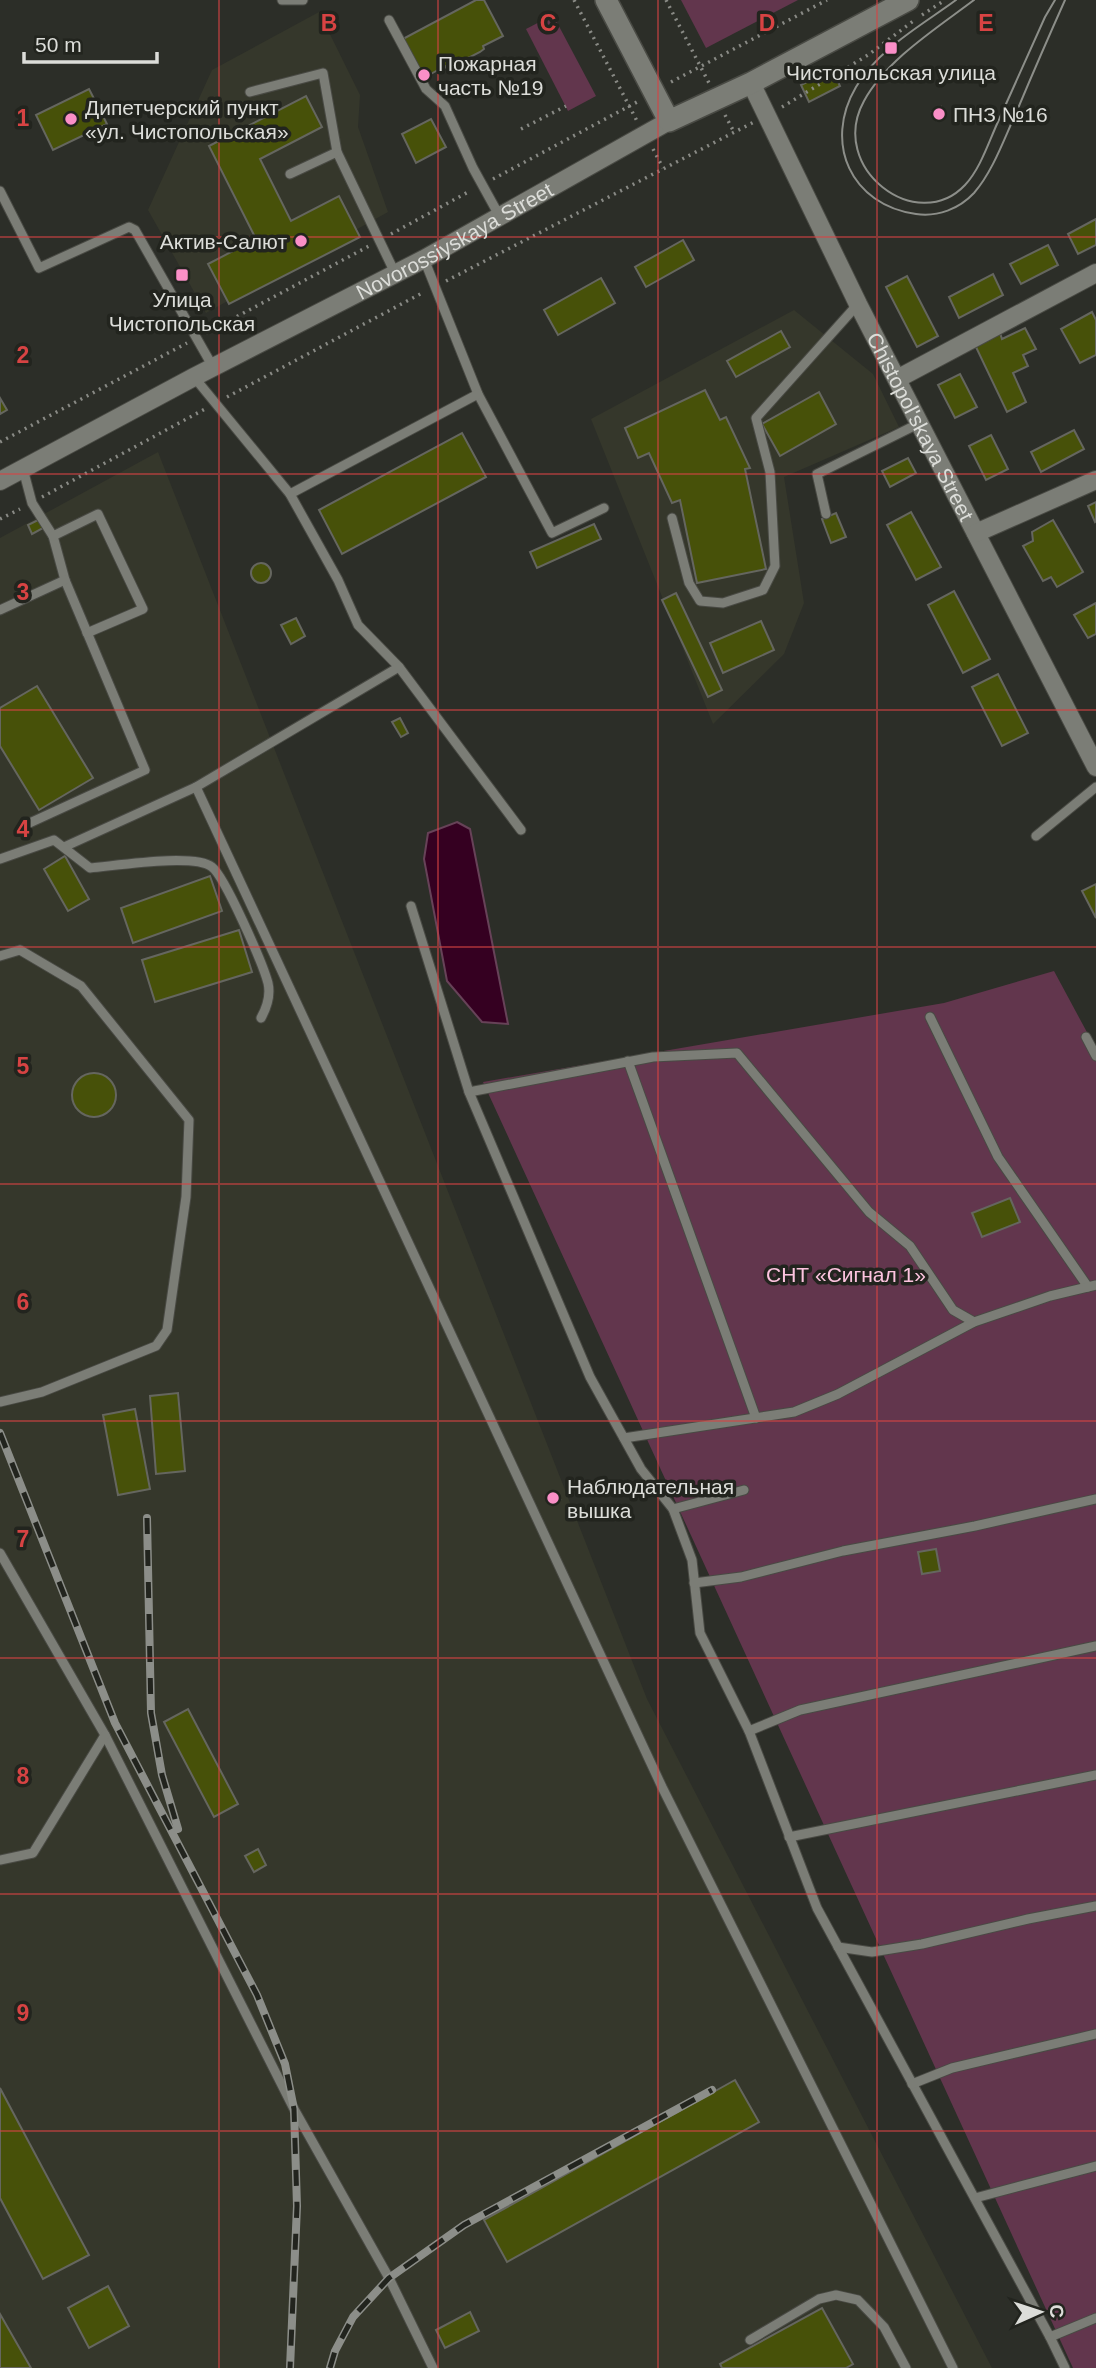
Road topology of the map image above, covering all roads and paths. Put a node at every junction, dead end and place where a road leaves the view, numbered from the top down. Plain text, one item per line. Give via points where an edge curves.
1 (282, 0) edge
2 (303, 0) edge
3 (574, 0) edge
4 (606, 0) edge
5 (666, 0) edge
6 (827, 0) edge
7 (908, 0) edge
8 (945, 0) edge
9 (389, 20) dead end
10 (701, 65) junction
11 (751, 83) junction
12 (250, 92) dead end
13 (653, 93) junction
14 (716, 99) junction
15 (566, 106) dead end
16 (629, 106) junction
17 (767, 116) junction
18 (669, 121) junction
19 (521, 130) dead end
20 (734, 132) junction
21 (645, 135) junction
22 (337, 152) junction
23 (663, 169) junction
24 (290, 174) dead end
25 (482, 184) junction
26 (0, 191) edge
27 (500, 217) junction
28 (379, 240) junction
29 (424, 259) junction
30 (395, 273) junction
31 (1096, 273) edge
32 (434, 287) junction
33 (858, 304) junction
34 (195, 339) junction
35 (213, 367) junction
36 (194, 377) junction
37 (897, 379) junction
38 (478, 394) junction
39 (216, 403) junction
40 (920, 423) junction
41 (0, 442) edge
42 (23, 469) junction
43 (1096, 480) edge
44 (0, 481) edge
45 (289, 494) junction
46 (32, 503) junction
47 (604, 508) dead end
48 (826, 514) dead end
49 (672, 518) dead end
50 (0, 519) edge
51 (976, 533) junction
52 (53, 536) junction
53 (65, 580) junction
54 (0, 610) edge
55 (87, 632) junction
56 (399, 667) junction
57 (1096, 768) edge
58 (196, 787) junction
59 (1096, 787) edge
60 (23, 826) dead end
61 (521, 830) dead end
62 (1036, 836) dead end
63 (64, 847) junction
64 (0, 859) edge
65 (411, 906) dead end
66 (0, 956) edge
67 (930, 1017) dead end
68 (261, 1018) dead end
69 (1086, 1037) dead end
70 (1096, 1056) edge
71 (628, 1062) junction
72 (469, 1093) junction
73 (1092, 1286) edge
74 (974, 1322) junction
75 (0, 1402) edge
76 (756, 1418) junction
77 (624, 1438) junction
78 (744, 1490) dead end
79 (1096, 1499) edge
80 (673, 1509) junction
81 (0, 1553) edge
82 (694, 1583) junction
83 (1096, 1646) edge
84 (749, 1731) junction
85 (105, 1735) junction
86 (1096, 1775) edge
87 (789, 1837) junction
88 (0, 1860) edge
89 (1096, 1906) edge
90 (838, 1947) junction
91 (1096, 2034) edge
92 (912, 2084) junction
93 (1096, 2166) edge
94 (975, 2198) junction
95 (1096, 2318) edge
96 (1050, 2337) junction
97 (750, 2340) dead end
98 (433, 2368) edge
99 (905, 2368) edge
100 (953, 2368) edge
101 (1065, 2368) edge

1 - 2 lane
3 - 16 path
4 - 13 main road
5 - 10 path
6 - 10 path
7 - 11 main road, Novorossiyskaya Street
8 - 17 path via 868,55
9 - 25 lane via 426,89 445,106
10 - 13 path
10 - 14 path
11 - 14 main road, Novorossiyskaya Street
11 - 17 street, Chistopol'skaya Street
12 - 22 lane via 323,73
13 - 16 path
13 - 18 main road
14 - 18 main road, Novorossiyskaya Street
14 - 20 path
15 - 19 path
16 - 21 path
16 - 25 path
17 - 20 path
17 - 33 street, Chistopol'skaya Street
18 - 21 street, Novorossiyskaya Street
20 - 23 path
21 - 23 path
21 - 27 street, Novorossiyskaya Street
22 - 24 lane
22 - 28 lane
23 - 32 path
25 - 27 lane
25 - 28 path
26 - 34 lane via 39,268 129,227 135,229
27 - 29 street, Novorossiyskaya Street
28 - 30 lane
28 - 34 path
29 - 30 street, Novorossiyskaya Street
29 - 32 lane
30 - 35 street, Novorossiyskaya Street
31 - 37 street
32 - 38 lane
32 - 39 path
33 - 37 street, Chistopol'skaya Street
33 - 49 lane via 756,418 770,472 775,566 763,590 723,603 700,601 689,583
34 - 35 lane
34 - 41 path
35 - 36 street, Novorossiyskaya Street
36 - 39 lane
36 - 42 street, Novorossiyskaya Street
37 - 40 street, Chistopol'skaya Street
38 - 45 lane
38 - 47 lane via 552,533
39 - 45 lane
39 - 46 path
40 - 48 lane via 817,474
40 - 51 street, Chistopol'skaya Street
42 - 44 street, Novorossiyskaya Street
42 - 46 lane
43 - 51 street
45 - 56 lane via 358,625
46 - 50 path
46 - 52 lane
51 - 57 street, Chistopol'skaya Street
52 - 53 lane
52 - 55 lane via 98,514 143,609
53 - 54 lane
53 - 55 lane
55 - 60 lane via 145,770
56 - 58 lane
56 - 61 lane
58 - 63 lane
58 - 100 lane via 662,1787
59 - 62 lane
63 - 64 lane via 54,840
63 - 68 lane via 90,868 190,859 212,867 232,897 268,984 268,1005
65 - 72 lane
66 - 75 lane via 20,950 81,986 189,1120 186,1197 167,1330 156,1346 42,1392
67 - 73 lane via 998,1157
69 - 70 lane
71 - 72 lane
71 - 74 lane via 737,1053 869,1212 910,1246 953,1310
71 - 76 lane
72 - 77 lane via 590,1377
73 - 74 lane
74 - 76 lane via 820,1402
76 - 77 lane
77 - 80 lane via 641,1469
78 - 80 lane
79 - 82 lane via 843,1551 741,1577
80 - 82 lane via 692,1560
81 - 85 lane
82 - 84 lane via 700,1633
83 - 84 lane via 800,1710
84 - 87 lane
85 - 88 lane via 33,1853
85 - 98 lane via 294,2109 389,2278
86 - 87 lane
87 - 90 lane
89 - 90 lane via 910,1946 872,1952
90 - 92 lane
91 - 92 lane via 963,2066
92 - 94 lane
93 - 94 lane
94 - 96 lane
95 - 96 lane
96 - 101 lane
97 - 99 lane via 836,2295 858,2300 884,2327

